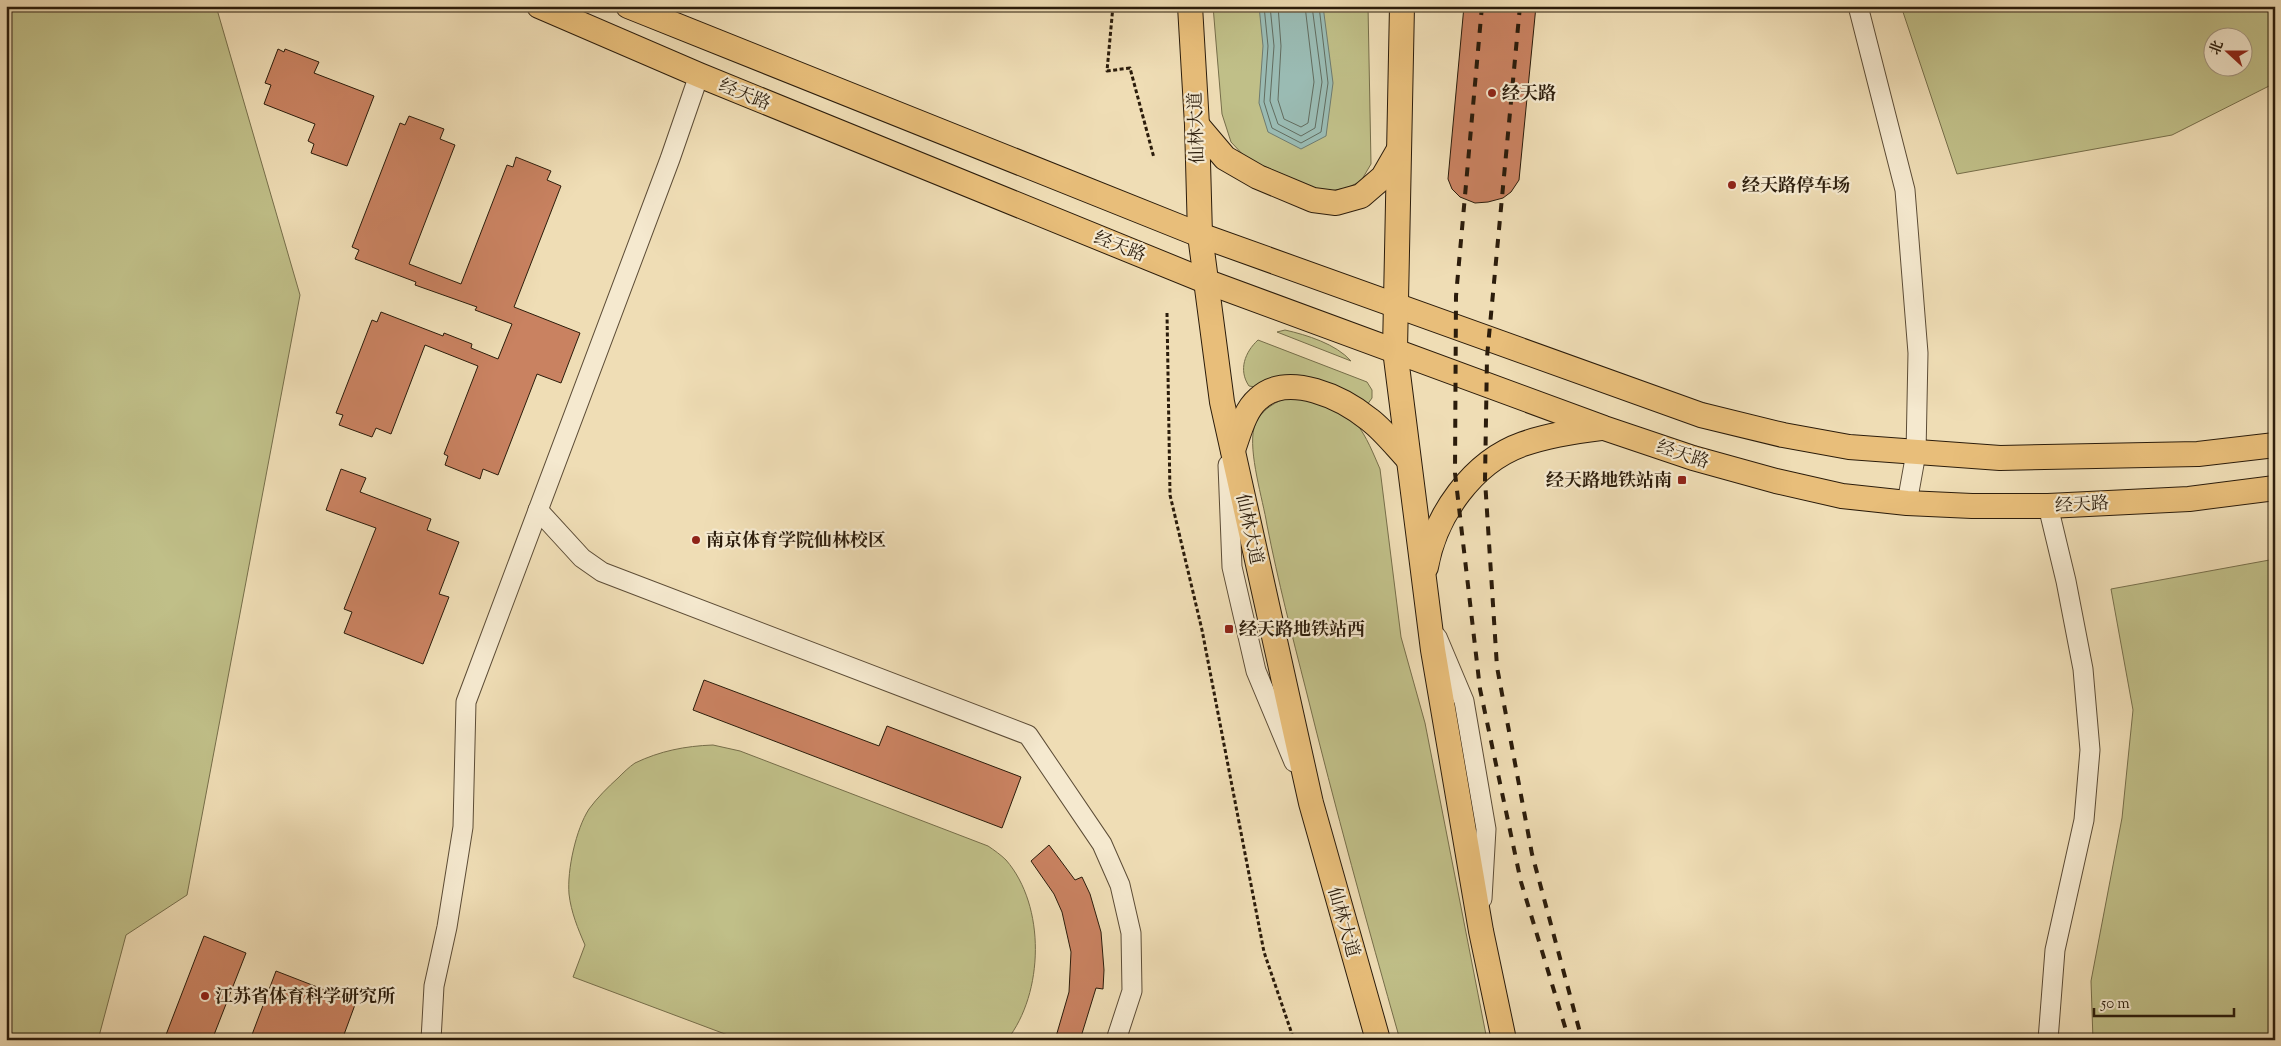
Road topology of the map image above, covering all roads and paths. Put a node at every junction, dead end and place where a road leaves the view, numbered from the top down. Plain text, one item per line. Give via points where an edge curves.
1 (539, 6) edge
2 (628, 6) edge
3 (1113, 6) edge
4 (1190, 6) edge
5 (1402, 6) edge
6 (1858, 6) edge
7 (699, 75) junction
8 (1197, 125) junction
9 (1399, 149) junction
10 (1154, 158) dead end
11 (1200, 235) junction
12 (1205, 281) junction
13 (1394, 305) junction
14 (1167, 313) dead end
15 (1395, 350) junction
16 (1222, 402) junction
17 (1604, 428) junction
18 (2275, 445) edge
19 (1233, 450) junction
20 (1916, 453) junction
21 (1407, 458) junction
22 (2275, 488) edge
23 (1907, 503) junction
24 (2048, 506) junction
25 (538, 510) junction
26 (1423, 579) junction
27 (1311, 803) junction
28 (431, 1040) edge
29 (1116, 1040) edge
30 (1294, 1040) edge
31 (1378, 1040) edge
32 (1504, 1040) edge
33 (2048, 1040) edge

1 - 7 main road, 经天路
2 - 11 main road
3 - 10 path via 1108,71 1130,68
4 - 8 main road, 仙林大道
5 - 9 main road
6 - 20 street via 1905,190 1918,353
7 - 12 main road, 经天路
7 - 25 street
8 - 9 main road via 1226,158 1242,168 1313,200 1328,202 1361,196 1383,176
8 - 11 main road, 仙林大道
9 - 13 main road
11 - 12 main road, 仙林大道
11 - 13 main road
12 - 15 main road, 经天路
12 - 16 main road, 仙林大道
13 - 15 main road
13 - 20 main road via 1701,415 1782,435
14 - 30 path via 1170,495 1202,630 1264,952
15 - 17 main road, 经天路
15 - 21 main road
16 - 19 main road, 仙林大道
16 - 27 street via 1232,567 1256,671
17 - 23 main road, 经天路 via 1776,482 1842,496
17 - 26 main road via 1563,433 1522,444 1486,466 1454,500 1438,528 1428,553
18 - 20 main road via 2198,454 2000,458
19 - 21 main road via 1244,420 1258,399 1277,389 1296,386 1314,390 1356,409
19 - 27 main road, 仙林大道
20 - 23 street
21 - 26 main road
22 - 24 main road, 经天路 via 2189,499
23 - 24 main road, 经天路
24 - 33 street via 2083,669 2090,750 2084,820 2055,950
25 - 28 street via 466,702 463,827 448,927 434,986
25 - 29 street via 582,558 602,572 1028,734 1102,844 1120,885 1131,933 1132,991
26 - 32 main road via 1481,931
27 - 31 main road, 仙林大道

